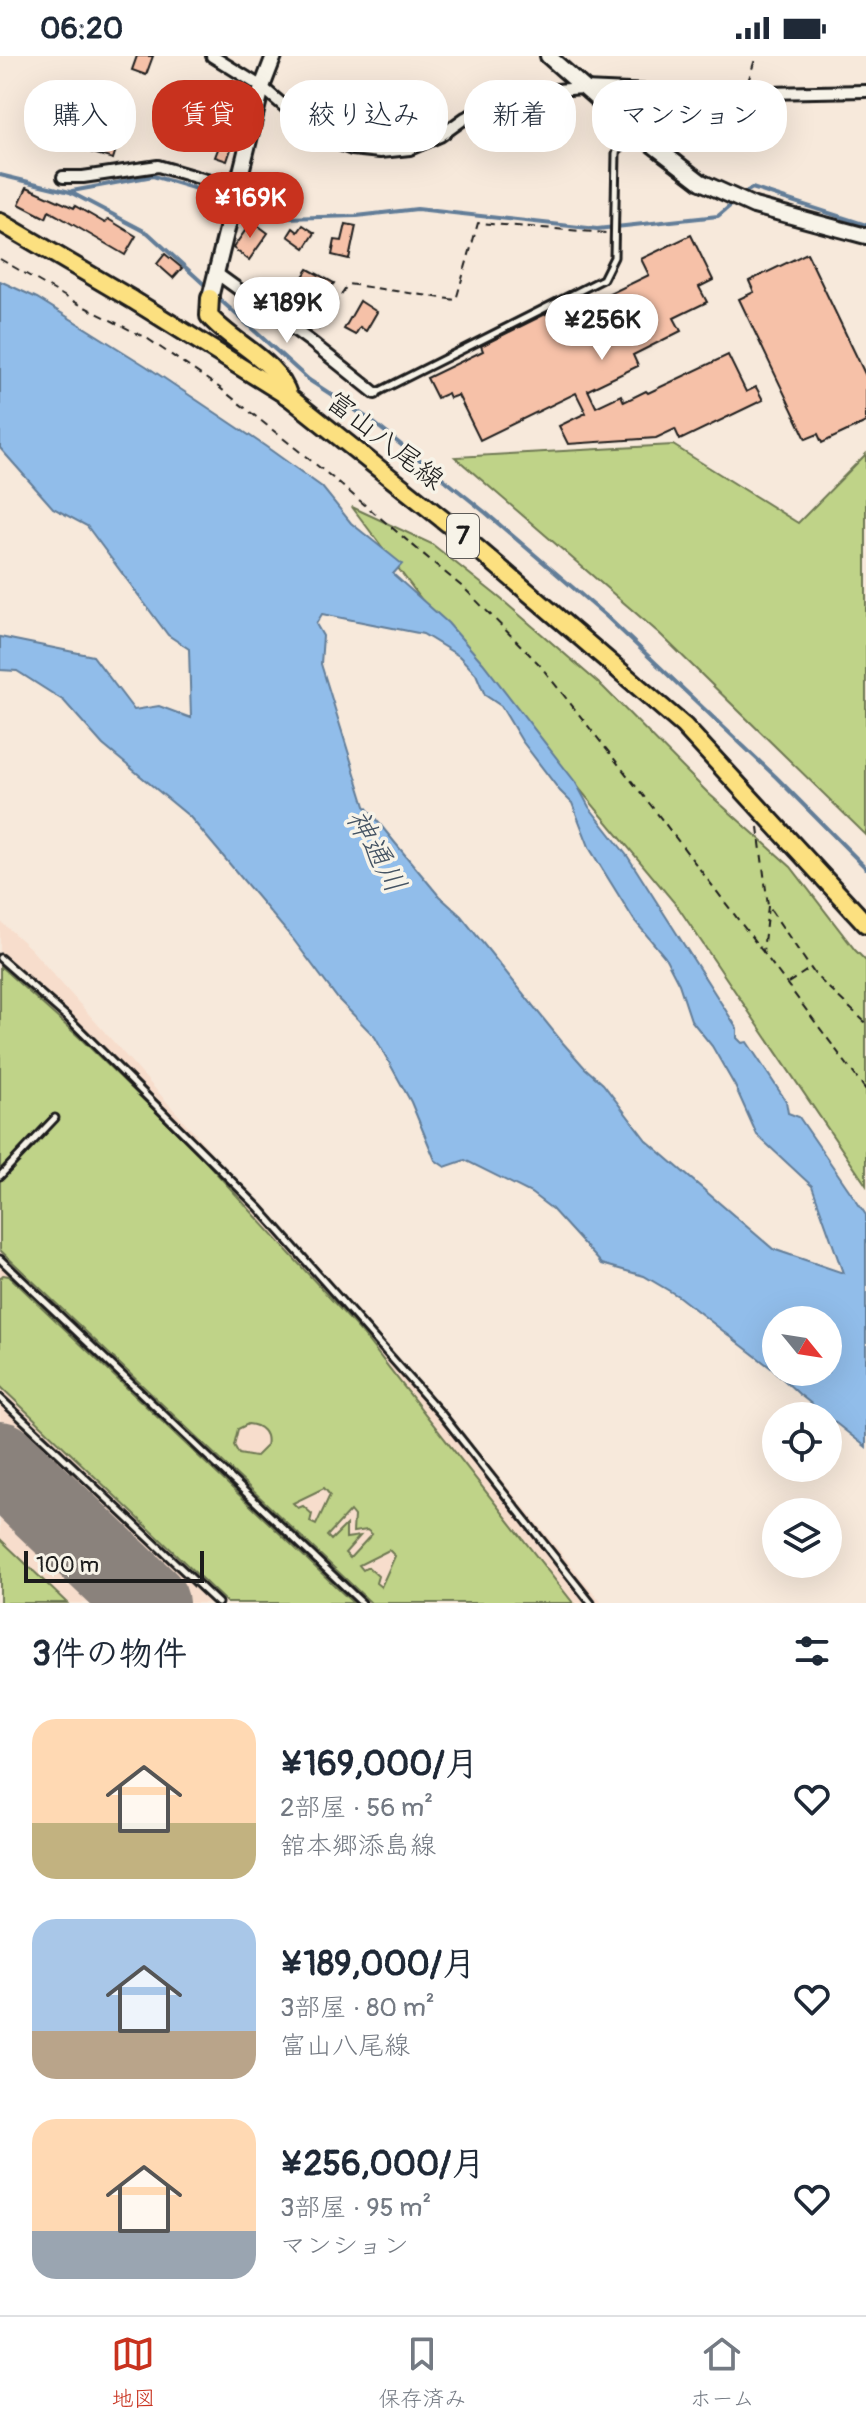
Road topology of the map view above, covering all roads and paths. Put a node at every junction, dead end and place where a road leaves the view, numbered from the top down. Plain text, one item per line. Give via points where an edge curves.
1 (212, 56) edge
2 (274, 56) edge
3 (548, 56) edge
4 (756, 56) edge
5 (251, 80) edge
6 (749, 80) edge
7 (264, 82) edge
8 (584, 88) junction
9 (592, 88) edge
10 (264, 89) edge
11 (866, 91) edge
12 (787, 92) edge
13 (592, 95) edge
14 (246, 152) edge
15 (617, 152) edge
16 (662, 152) edge
17 (63, 177) dead end
18 (237, 189) junction
19 (0, 222) edge
20 (614, 234) junction
21 (866, 236) edge
22 (0, 259) edge
23 (213, 287) junction
24 (310, 341) junction
25 (375, 393) joint
26 (289, 397) junction
27 (765, 812) junction
28 (768, 906) junction
29 (866, 924) edge
30 (763, 952) junction
31 (0, 958) edge
32 (810, 968) junction
33 (787, 984) junction
34 (866, 1023) edge
35 (866, 1090) edge
36 (55, 1118) dead end
37 (0, 1176) edge
38 (2, 1263) edge
39 (0, 1398) edge
40 (218, 1603) edge
41 (362, 1603) edge
42 (591, 1603) edge

1 - 5 street
2 - 7 street
3 - 8 street
4 - 6 path
8 - 9 street
8 - 10 street via 541,91 500,102 410,149 380,152 331,141
8 - 13 street
11 - 12 street
14 - 18 street
15 - 20 lane
16 - 21 street via 701,182 754,206
17 - 18 street via 158,166
18 - 23 street
19 - 26 main road, 富山八尾線 / 7
20 - 24 path via 478,223 456,300 348,284
20 - 25 lane via 614,257 603,279
22 - 30 path via 148,339 220,388 466,590 539,664
23 - 24 street
23 - 26 main road via 209,316 284,381
24 - 25 street
26 - 27 main road, 富山八尾線 / 7 via 451,526 662,706
27 - 28 path via 758,825
27 - 29 main road, 富山八尾線 / 7
28 - 30 path
28 - 32 path
30 - 33 path
31 - 42 lane via 67,1017 259,1208 443,1416
32 - 33 path
32 - 34 path
33 - 35 path
36 - 37 lane
38 - 41 lane
39 - 40 lane

